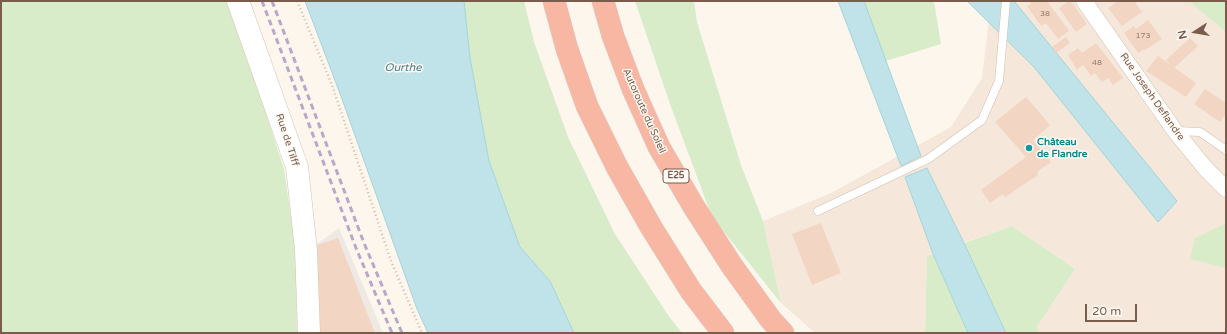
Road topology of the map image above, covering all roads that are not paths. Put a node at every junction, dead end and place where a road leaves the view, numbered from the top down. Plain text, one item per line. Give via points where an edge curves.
1 (238, 1) edge
2 (554, 1) edge
3 (603, 1) edge
4 (1006, 1) edge
5 (1084, 1) edge
6 (1175, 131) junction
7 (1226, 150) edge
8 (1226, 188) edge
9 (818, 211) dead end
10 (309, 333) edge
11 (723, 333) edge
12 (783, 333) edge

1 - 10 main road, Rue de Tilff via 297,167 306,250
2 - 11 highway via 587,106 617,167 691,291
3 - 12 highway, Autoroute du Soleil / E25 via 633,89 659,147 732,266
4 - 9 lane via 999,81 982,120 928,159
5 - 6 street, Rue Joseph Deflandre
6 - 7 lane via 1200,132
6 - 8 street, Rue Joseph Deflandre via 1206,169

